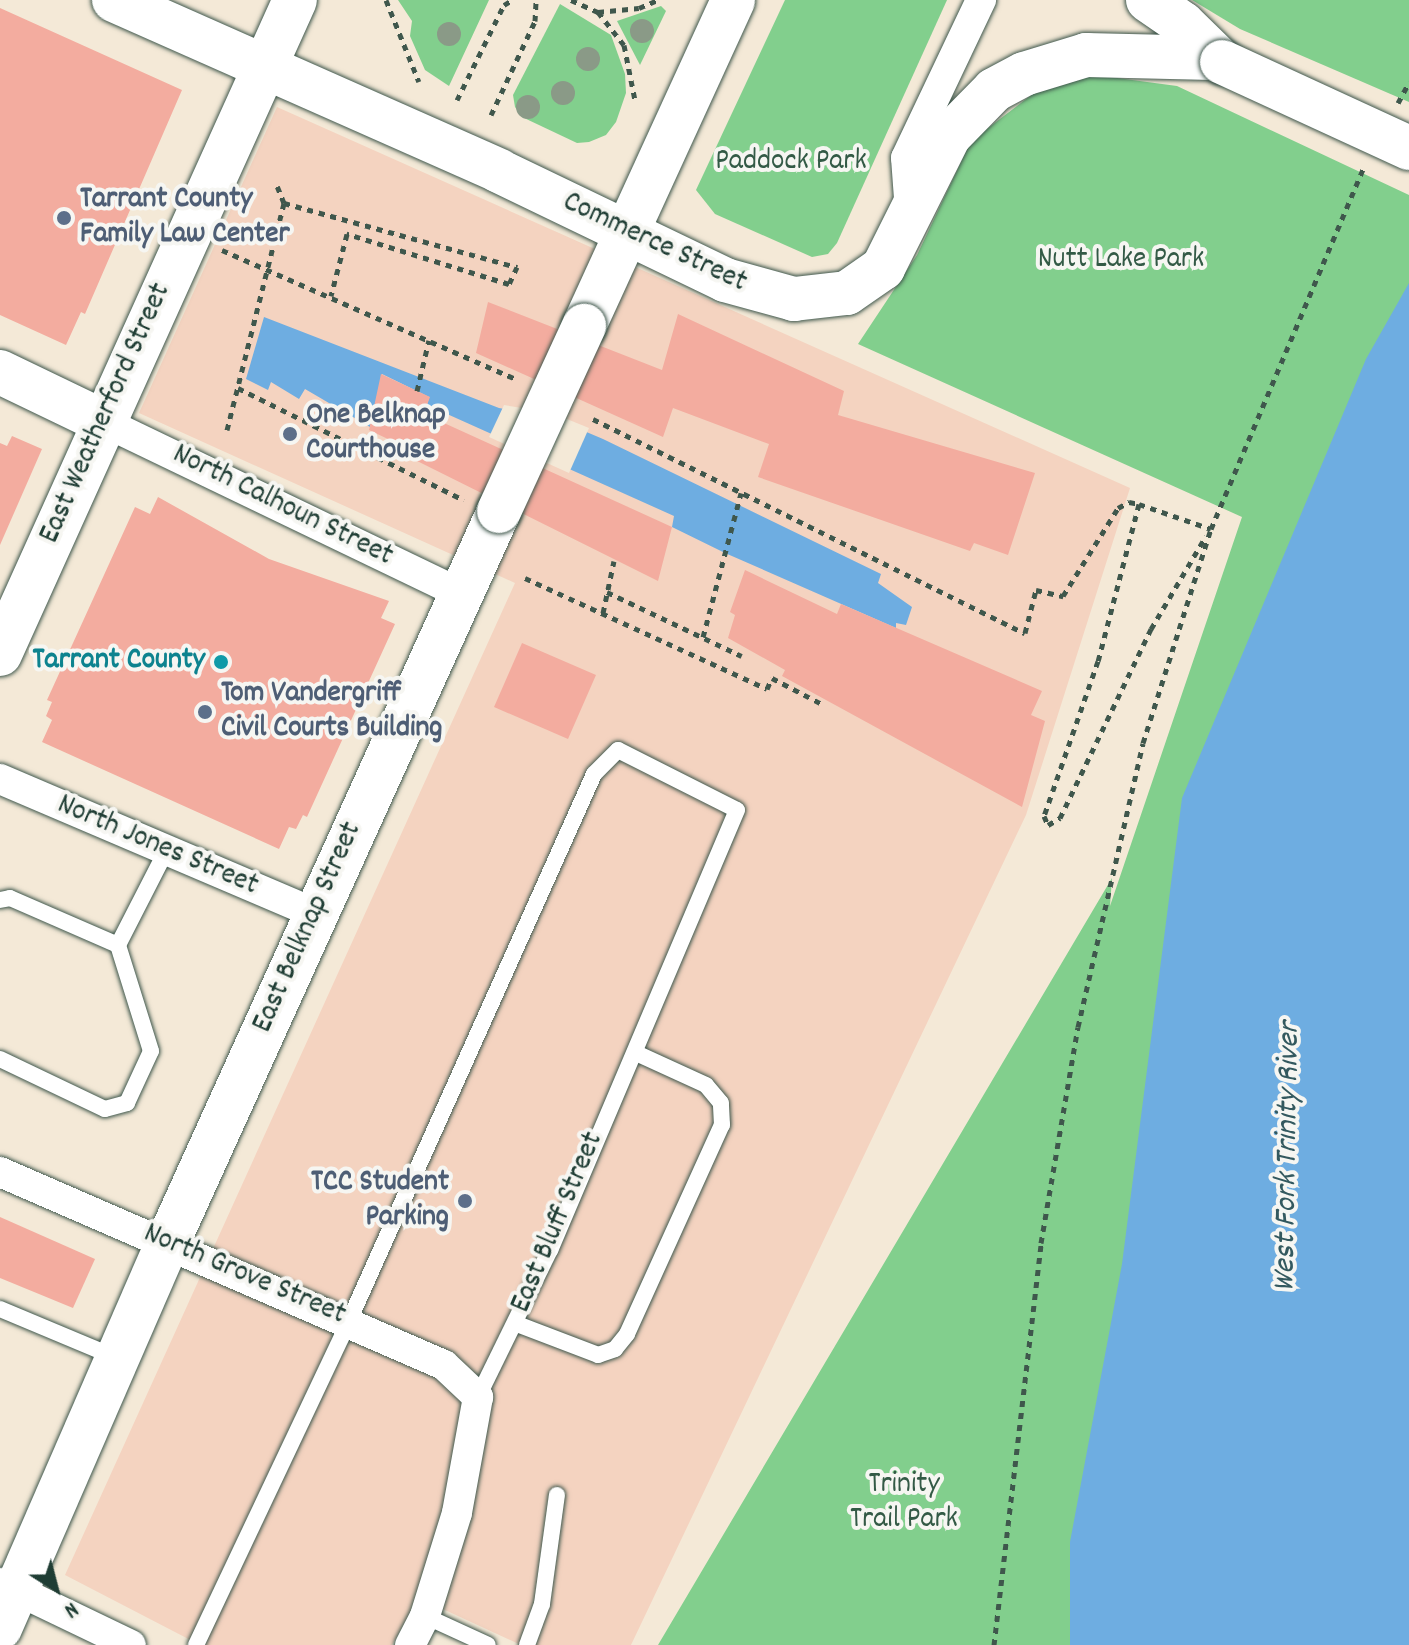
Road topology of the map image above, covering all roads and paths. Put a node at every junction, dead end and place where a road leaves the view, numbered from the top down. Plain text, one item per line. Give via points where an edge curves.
1 (114, 0) edge
2 (295, 0) edge
3 (386, 0) edge
4 (512, 0) edge
5 (536, 0) edge
6 (571, 0) edge
7 (658, 0) edge
8 (733, 0) edge
9 (981, 0) edge
10 (1148, 0) edge
11 (598, 12) junction
12 (1217, 60) junction
13 (266, 65) junction
14 (419, 82) dead end
15 (1409, 82) edge
16 (457, 100) dead end
17 (635, 100) dead end
18 (1395, 108) dead end
19 (491, 115) dead end
20 (1389, 154) edge
21 (277, 186) dead end
22 (284, 203) junction
23 (910, 218) junction
24 (189, 232) junction
25 (626, 232) junction
26 (267, 270) junction
27 (331, 296) junction
28 (429, 340) junction
29 (0, 372) edge
30 (516, 379) dead end
31 (238, 388) junction
32 (417, 391) dead end
33 (593, 419) dead end
34 (102, 421) junction
35 (227, 430) dead end
36 (741, 493) junction
37 (1139, 504) junction
38 (482, 506) junction
39 (1211, 529) junction
40 (614, 561) dead end
41 (525, 578) dead end
42 (607, 592) junction
43 (461, 594) junction
44 (603, 613) junction
45 (703, 637) junction
46 (0, 654) edge
47 (742, 656) dead end
48 (822, 704) dead end
49 (0, 779) edge
50 (166, 851) junction
51 (0, 900) edge
52 (316, 914) junction
53 (118, 945) junction
54 (636, 1053) junction
55 (0, 1059) edge
56 (0, 1173) edge
57 (167, 1244) junction
58 (0, 1309) edge
59 (349, 1321) junction
60 (517, 1324) junction
61 (118, 1358) junction
62 (478, 1397) junction
63 (557, 1495) dead end
64 (6, 1600) edge
65 (425, 1616) junction
66 (131, 1645) edge
67 (196, 1645) edge
68 (410, 1645) edge
69 (488, 1645) edge
70 (527, 1645) edge
71 (994, 1645) edge

1 - 13 main road, Commerce Street
2 - 13 main road, East Weatherford Street
3 - 14 path
4 - 16 path via 504,5
5 - 19 path via 535,21
6 - 11 path
7 - 11 path
8 - 25 main road, East Belknap Street
9 - 23 street via 906,158
10 - 12 main road via 1183,24
11 - 17 path via 624,45
12 - 20 main road, bridge
12 - 23 main road, Commerce Street via 1086,55 1024,74 970,108 949,136
13 - 24 main road, East Weatherford Street
13 - 25 main road, Commerce Street
15 - 18 path
20 - 39 path
21 - 22 path
22 - 26 path
22 - 27 path via 517,267 509,284 347,234
23 - 25 main road, Commerce Street via 883,268 865,284 815,298 761,293
24 - 26 path
24 - 34 main road, East Weatherford Street
25 - 38 main road, East Belknap Street, bridge via 584,326
26 - 27 path
26 - 31 path
27 - 28 path
28 - 30 path
28 - 32 path
29 - 34 main road
31 - 35 path
31 - 38 path
33 - 36 path
34 - 43 street, North Calhoun Street
34 - 46 main road, East Weatherford Street
36 - 37 path via 1025,633 1036,590 1063,596 1118,508
36 - 45 path
37 - 39 path
37 - 39 path via 1098,661 1044,816 1048,825 1060,818 1151,629
38 - 43 main road, East Belknap Street
39 - 71 path via 1143,743 1078,1027 1041,1243
40 - 42 path
41 - 44 path
42 - 44 path
42 - 45 path
43 - 52 main road, East Belknap Street
44 - 48 path via 767,689 772,678
45 - 47 path
49 - 50 street, North Jones Street
50 - 52 street, North Jones Street
50 - 53 lane
51 - 53 lane via 10,898
52 - 57 main road, East Belknap Street
53 - 55 lane via 151,1051 127,1103 105,1109
54 - 59 lane, East Bluff Street via 737,810 618,750 594,774
54 - 60 lane, East Bluff Street
54 - 60 lane via 706,1085 721,1103 722,1125 627,1334 615,1349 598,1355
56 - 57 street, North Grove Street
57 - 59 street, North Grove Street
57 - 61 main road, East Belknap Street
58 - 61 lane
59 - 62 street, North Grove Street via 444,1365
59 - 67 lane
60 - 62 lane, East Bluff Street
61 - 64 main road, East Belknap Street
62 - 65 street, East Bluff Street via 457,1513
63 - 70 lane via 542,1604
64 - 66 street
65 - 68 street, East Bluff Street
65 - 69 lane

